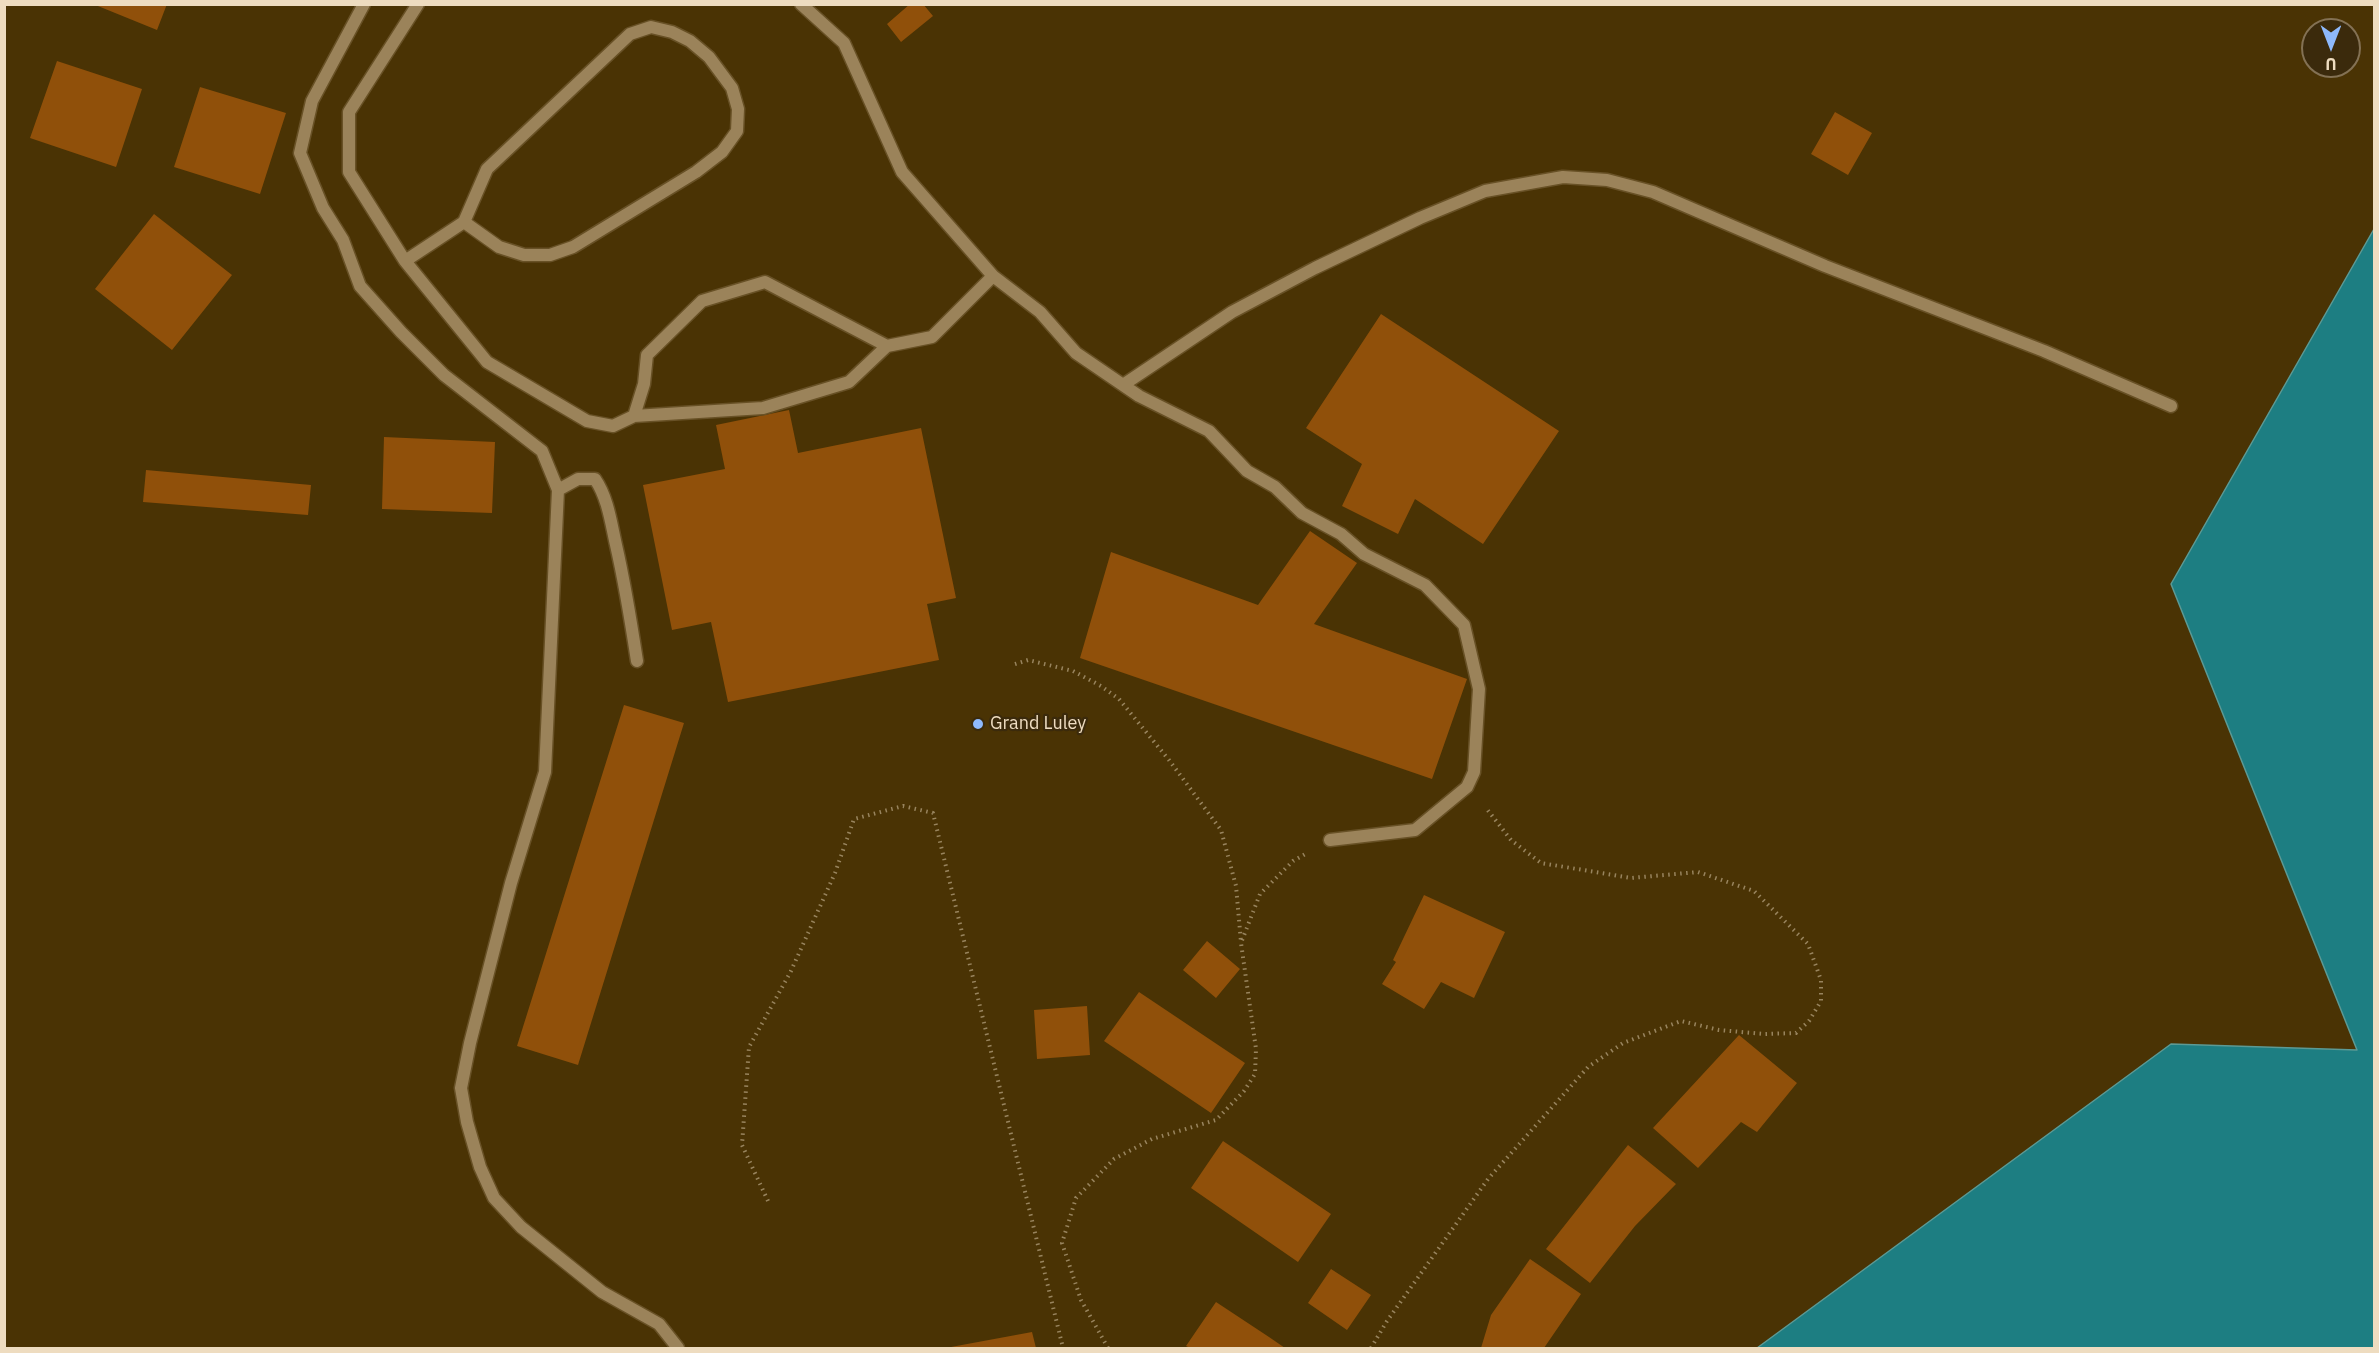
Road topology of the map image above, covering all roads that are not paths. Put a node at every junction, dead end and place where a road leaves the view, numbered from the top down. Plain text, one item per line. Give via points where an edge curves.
1 (364, 4) edge
2 (418, 4) edge
3 (801, 4) edge
4 (464, 222) junction
5 (405, 261) junction
6 (993, 276) junction
7 (887, 346) junction
8 (1123, 385) junction
9 (2171, 406) dead end
10 (634, 416) junction
11 (558, 490) junction
12 (636, 661) dead end
13 (1330, 840) road end
14 (678, 1348) edge

1 - 11 lane via 312,101 300,153 323,208 343,240 360,286 444,375 542,451
2 - 5 lane via 349,112 349,172
3 - 6 lane via 844,43 902,172
4 - 4 lane via 499,247 524,255 550,255 573,247 722,152 737,130 738,109 732,88 709,57 690,41 651,27 630,34 487,169
4 - 5 lane
5 - 10 lane via 487,362 587,422 613,426
6 - 7 lane via 932,337
6 - 8 lane via 1040,312 1076,353
7 - 10 lane via 849,382 763,408
7 - 10 lane via 765,282 702,301 647,355 644,384
8 - 9 lane via 1232,312 1315,268 1485,191 1563,177 1607,180 1653,192
8 - 13 lane via 1209,431 1247,471 1275,487 1302,513 1341,534 1364,554 1425,585 1464,625 1479,689 1474,772 1467,787 1415,830
11 - 12 lane via 578,479 595,478 602,490 622,570
11 - 14 lane via 545,772 511,883 461,1088 480,1167 494,1198 521,1227 594,1286 659,1324

